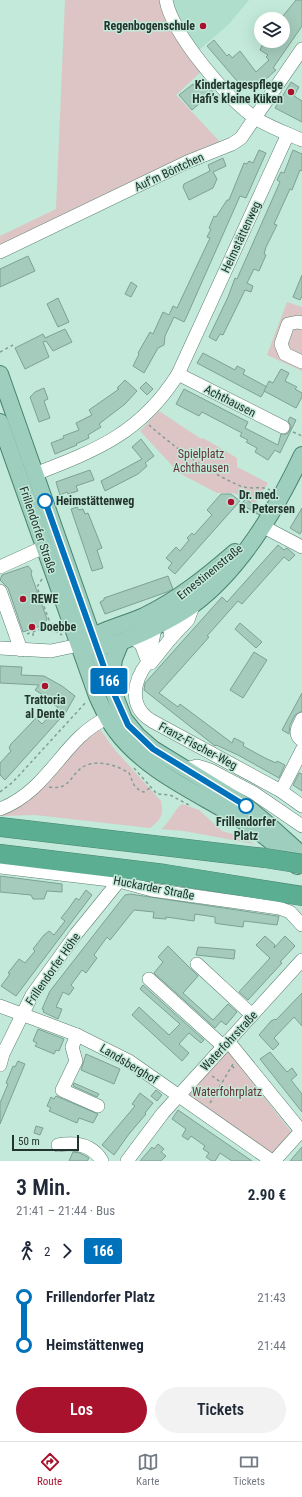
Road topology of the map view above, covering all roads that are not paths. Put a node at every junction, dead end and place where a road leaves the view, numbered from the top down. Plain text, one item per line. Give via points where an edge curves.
1 (166, 0) edge
2 (302, 49) edge
3 (256, 118) junction
4 (288, 134) junction
5 (302, 140) edge
6 (0, 252) edge
7 (302, 323) edge
8 (302, 362) edge
9 (0, 374) edge
10 (178, 374) junction
11 (0, 422) edge
12 (288, 430) road end
13 (302, 455) edge
14 (35, 474) junction
15 (262, 526) junction
16 (44, 547) junction
17 (302, 547) edge
18 (0, 567) edge
19 (0, 591) edge
20 (193, 606) junction
21 (160, 619) junction
22 (171, 638) junction
23 (126, 640) junction
24 (94, 641) junction
25 (79, 645) junction
26 (0, 648) edge
27 (21, 650) junction
28 (148, 662) junction
29 (111, 687) junction
30 (107, 718) junction
31 (302, 719) edge
32 (302, 740) edge
33 (302, 750) edge
34 (185, 769) junction
35 (281, 791) junction
36 (302, 806) edge
37 (0, 809) edge
38 (302, 826) edge
39 (0, 827) edge
40 (0, 854) edge
41 (302, 855) edge
42 (302, 864) edge
43 (0, 867) edge
44 (302, 871) edge
45 (119, 881) junction
46 (297, 896) edge
47 (302, 925) edge
48 (302, 960) edge
49 (197, 964) dead end
50 (149, 979) dead end
51 (0, 1006) edge
52 (22, 1014) junction
53 (252, 1015) junction
54 (77, 1035) junction
55 (226, 1043) junction
56 (0, 1065) edge
57 (179, 1096) junction
58 (98, 1106) dead end
59 (302, 1131) edge
60 (58, 1145) dead end
61 (102, 1161) edge
62 (127, 1161) edge
63 (273, 1161) edge

1 - 3 street via 171,16 184,40 232,98
2 - 3 street, Auf'm Böntchen
3 - 4 street
3 - 6 street, Auf'm Böntchen via 241,138 232,144 187,162
4 - 5 street
4 - 10 street, Heimstättenweg
7 - 8 street via 288,324 281,344 285,354
9 - 14 main road, Frillendorfer Straße
10 - 12 street, Achthausen
10 - 14 street, Heimstättenweg via 142,419 114,440 96,450
11 - 16 main road, Frillendorfer Straße
13 - 15 main road, Ernestinenstraße
14 - 24 main road, Frillendorfer Straße
15 - 17 street
15 - 20 main road, Ernestinenstraße via 237,563
15 - 21 main road, Ernestinenstraße via 202,581 175,600
16 - 18 street
16 - 25 main road, Frillendorfer Straße
19 - 27 street
20 - 21 main road, Ernestinenstraße
20 - 22 street, Franz-Fischer-Weg via 188,620
21 - 22 street via 170,629
21 - 23 main road, Ernestinenstraße
21 - 24 main road, Ernestinenstraße via 142,617
21 - 28 street, Franz-Fischer-Weg
22 - 28 street, Franz-Fischer-Weg via 151,662
23 - 24 main road, Ernestinenstraße
23 - 28 street via 141,644
23 - 29 main road via 114,659
24 - 25 main road, Ernestinenstraße
24 - 29 main road, Frillendorfer Straße
25 - 27 street via 51,651
25 - 30 main road, Frillendorfer Straße
26 - 27 street
28 - 35 street, Franz-Fischer-Weg via 138,676 135,689 136,703 145,717
29 - 34 main road, Frillendorfer Straße via 124,719 136,735
30 - 37 street via 89,728 26,796
30 - 44 main road, Frillendorfer Straße via 127,744 159,772 250,826 288,855
31 - 32 street via 297,731
33 - 35 street
34 - 38 street via 197,766 216,773 254,793
34 - 41 main road, Frillendorfer Straße via 246,806 272,826
35 - 36 street, Franz-Fischer-Weg
39 - 42 highway, bridge
40 - 46 highway via 165,874
43 - 45 street, Huckarder Straße
45 - 47 street, Huckarder Straße via 152,890 279,908 290,912
45 - 52 street, Frillendorfer Höhe via 52,966
48 - 53 street, Waterfohrstraße
49 - 53 street
50 - 55 street
51 - 52 street, Landsberghof
52 - 54 street, Landsberghof
52 - 56 street, Frillendorfer Höhe
53 - 55 street, Waterfohrstraße
54 - 57 street, Landsberghof via 129,1061
54 - 58 street via 72,1047 76,1061 62,1090
55 - 57 street, Waterfohrstraße
55 - 59 street via 236,1061
57 - 62 street, Waterfohrstraße via 150,1128
57 - 63 street
59 - 63 street
60 - 61 street via 72,1143 88,1147

